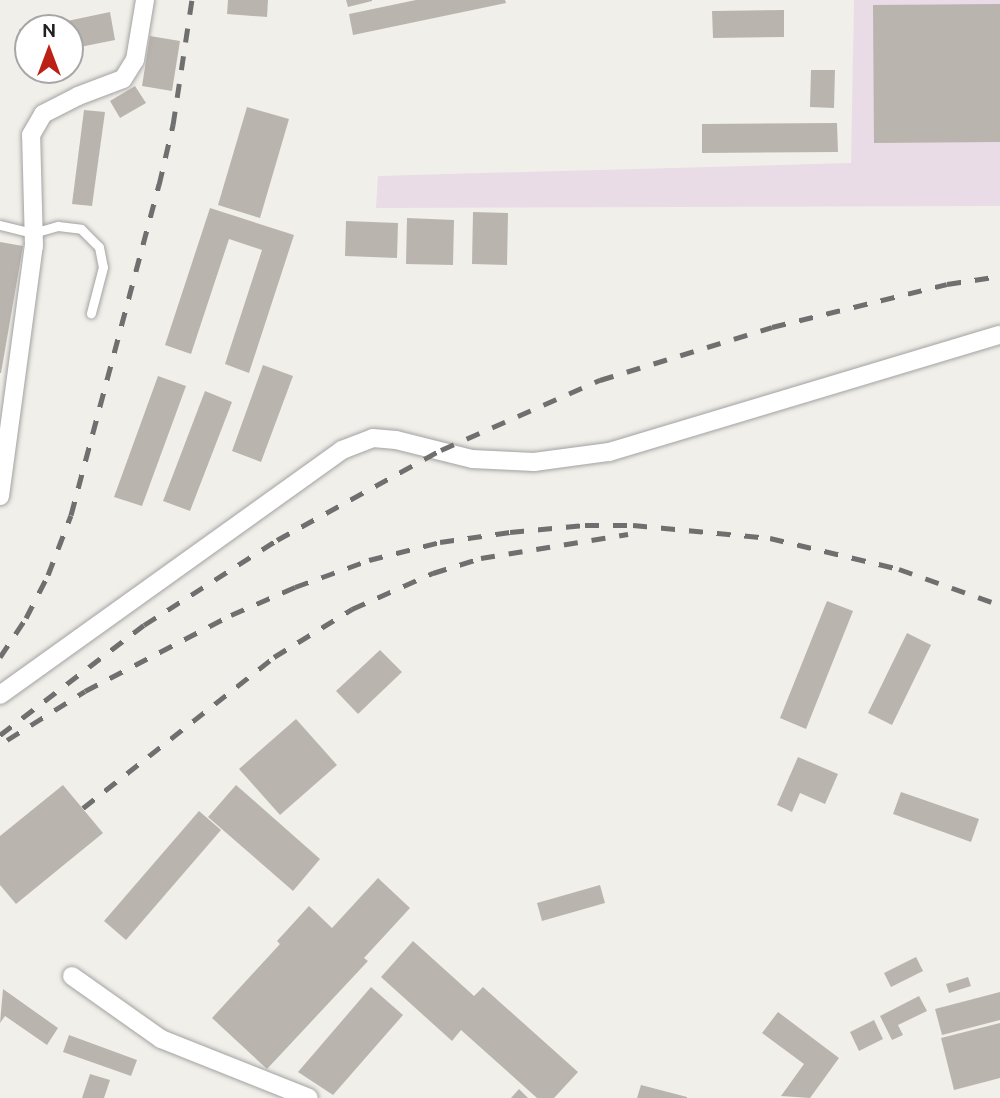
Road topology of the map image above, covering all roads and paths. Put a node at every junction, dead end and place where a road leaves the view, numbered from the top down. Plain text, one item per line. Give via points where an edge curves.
1 (145, 0) edge
2 (0, 225) edge
3 (33, 233) junction
4 (91, 313) dead end
5 (1000, 335) edge
6 (0, 496) edge
7 (0, 695) edge
8 (72, 976) dead end
9 (309, 1098) edge

1 - 3 street via 135,60 123,79 43,114 31,135
2 - 3 lane
3 - 4 lane via 58,226 81,229 99,247 103,267
3 - 6 street
5 - 7 street via 609,452 534,462 472,459 373,438 342,450
8 - 9 street via 161,1039

